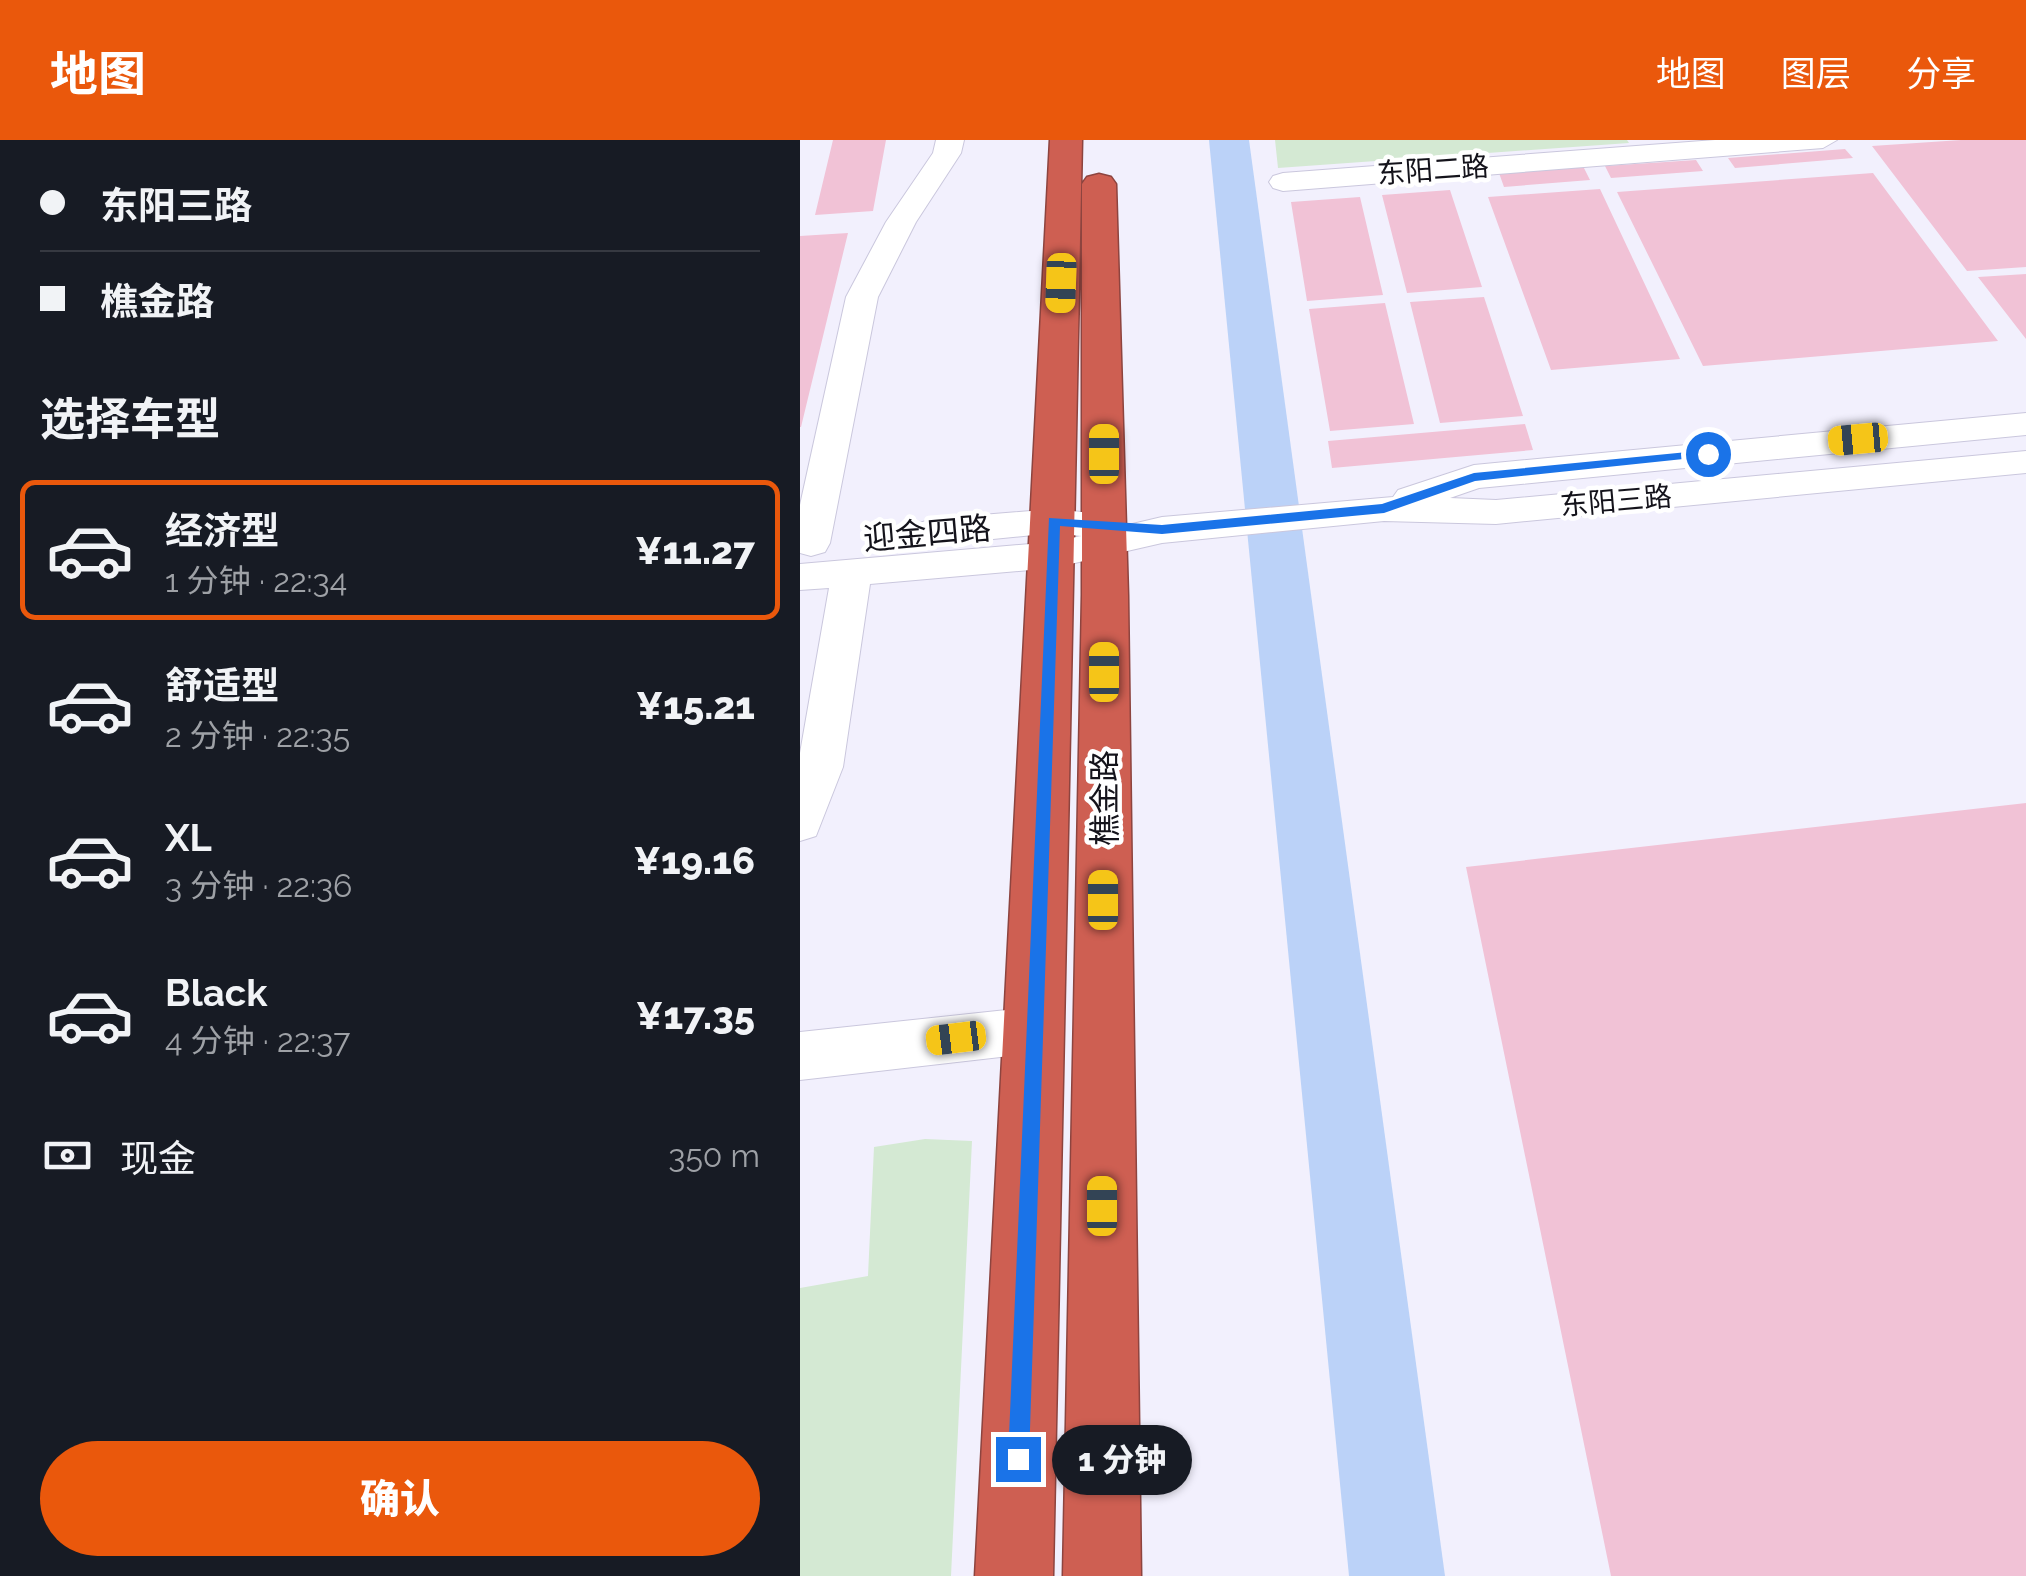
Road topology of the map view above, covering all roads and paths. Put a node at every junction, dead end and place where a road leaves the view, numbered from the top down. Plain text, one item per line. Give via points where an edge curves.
1 (950, 140) edge
2 (1066, 140) edge
3 (1100, 140) edge
4 (1823, 140) edge
5 (1283, 182) dead end
6 (2026, 424) edge
7 (2026, 462) edge
8 (1384, 508) junction
9 (1079, 536) junction
10 (804, 554) edge
11 (852, 572) junction
12 (800, 823) edge
13 (1034, 1030) junction
14 (800, 1056) edge
15 (1014, 1576) edge
16 (1102, 1576) edge

1 - 10 street via 862,297
2 - 9 highway, 樵金路
3 - 9 highway, 樵金路
4 - 5 street, 东阳二路
6 - 8 street, 东阳三路 via 1474,477
7 - 8 street, 东阳三路 via 1496,512
8 - 9 street, 东阳三路
9 - 10 street, 迎金四路
9 - 11 street, 迎金四路
9 - 13 highway, 樵金路
9 - 16 highway, 樵金路
10 - 11 street, 迎金四路
11 - 12 street via 820,767
13 - 14 street
13 - 15 highway, 樵金路

